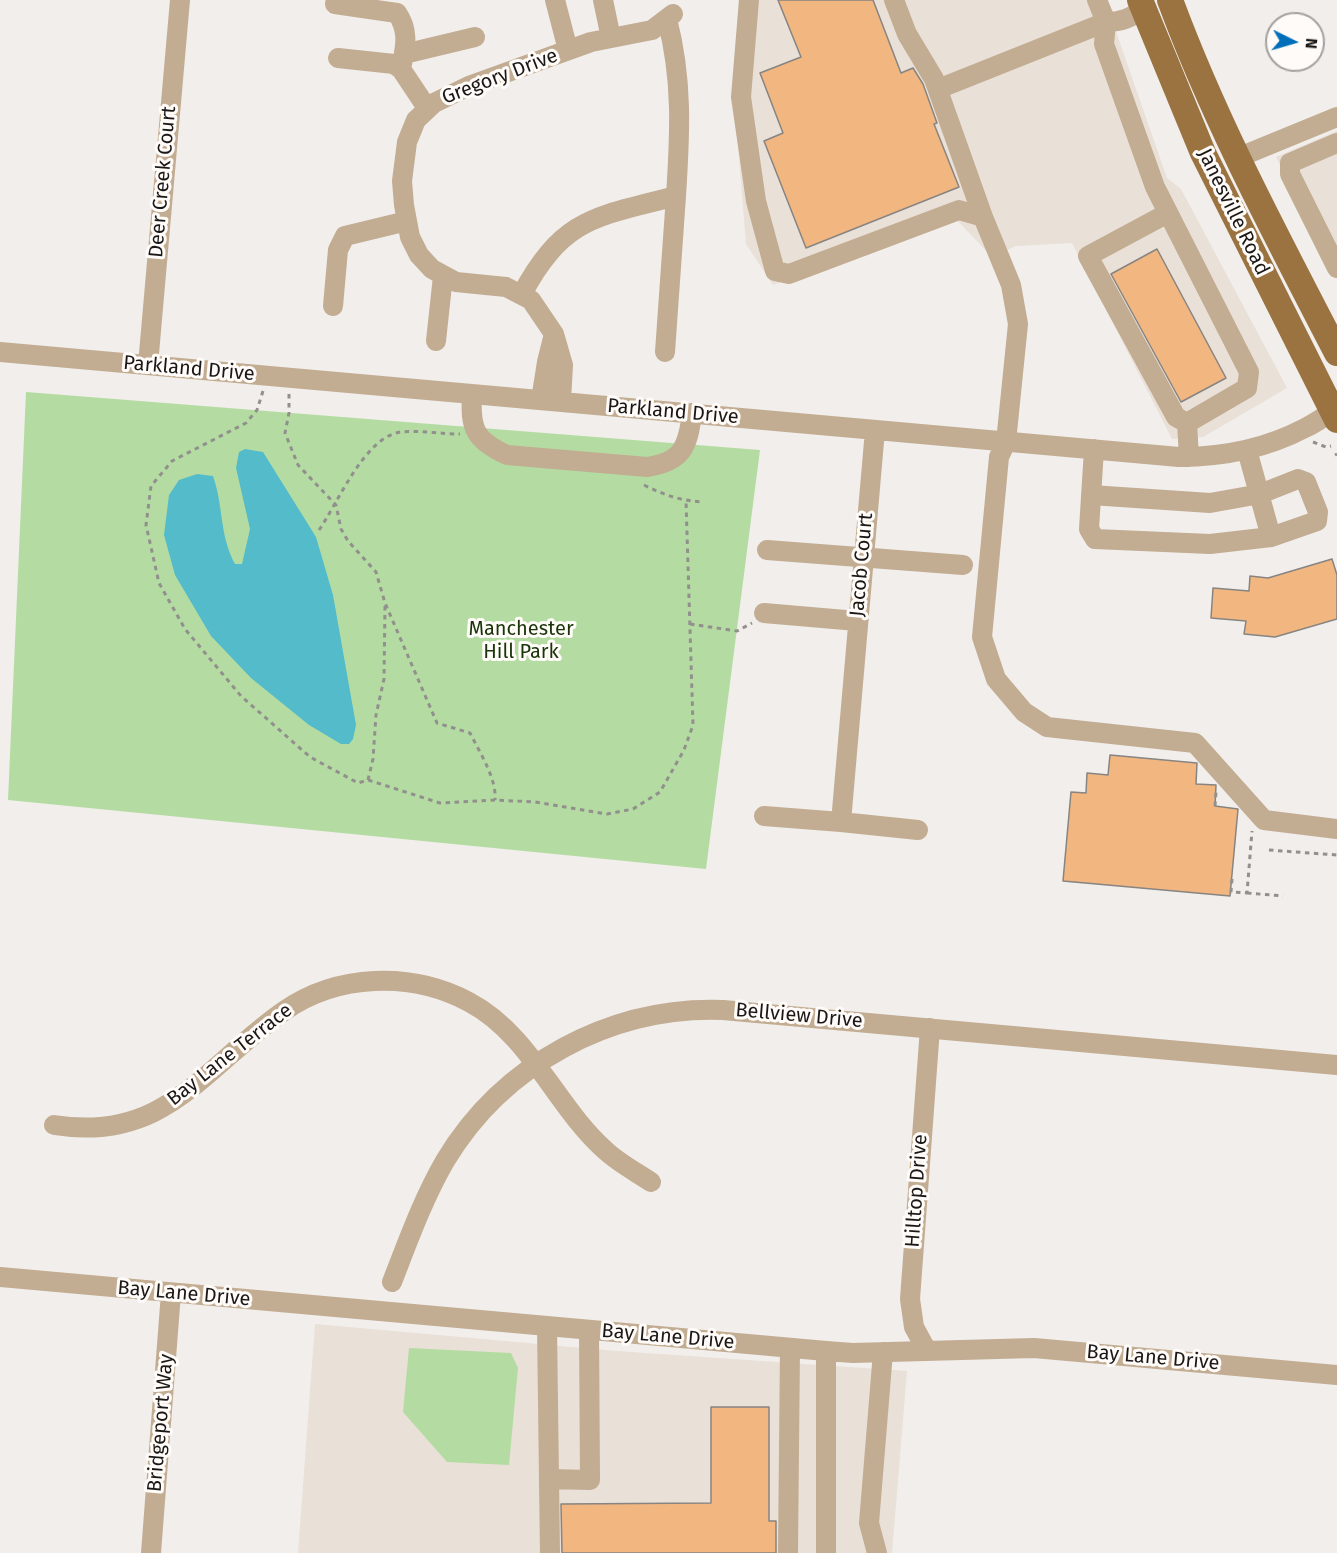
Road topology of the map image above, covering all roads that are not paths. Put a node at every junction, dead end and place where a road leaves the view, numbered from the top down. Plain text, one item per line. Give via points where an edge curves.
1 (180, 0) edge
2 (555, 0) edge
3 (603, 0) edge
4 (749, 0) edge
5 (894, 0) edge
6 (1097, 0) edge
7 (1168, 0) edge
8 (335, 4) dead end
9 (1141, 4) edge
10 (1106, 22) junction
11 (475, 36) dead end
12 (611, 38) junction
13 (568, 50) junction
14 (338, 58) dead end
15 (402, 61) junction
16 (938, 89) junction
17 (427, 108) junction
18 (1337, 117) edge
19 (1337, 143) edge
20 (1237, 158) junction
21 (676, 196) junction
22 (1168, 213) junction
23 (983, 217) junction
24 (407, 221) junction
25 (1337, 268) edge
26 (443, 276) junction
27 (522, 294) junction
28 (333, 306) dead end
29 (436, 341) dead end
30 (0, 352) edge
31 (665, 352) dead end
32 (1337, 353) edge
33 (148, 365) junction
34 (472, 394) junction
35 (551, 401) junction
36 (692, 413) junction
37 (1335, 413) edge
38 (1187, 423) junction
39 (875, 430) junction
40 (1006, 442) junction
41 (1094, 449) junction
42 (1247, 450) junction
43 (1189, 457) junction
44 (1260, 494) junction
45 (1091, 495) junction
46 (1271, 537) junction
47 (767, 550) dead end
48 (863, 556) junction
49 (963, 565) dead end
50 (764, 613) road end
51 (857, 621) junction
52 (764, 816) dead end
53 (841, 822) junction
54 (1337, 829) edge
55 (918, 830) dead end
56 (930, 1028) junction
57 (535, 1064) junction
58 (1337, 1065) edge
59 (54, 1125) dead end
60 (651, 1182) dead end
61 (0, 1277) edge
62 (392, 1282) dead end
63 (171, 1293) junction
64 (547, 1326) junction
65 (589, 1330) junction
66 (790, 1348) junction
67 (826, 1351) junction
68 (927, 1351) junction
69 (883, 1352) junction
70 (1337, 1375) edge
71 (549, 1479) junction
72 (151, 1553) edge
73 (550, 1553) edge
74 (788, 1553) edge
75 (826, 1553) edge
76 (877, 1553) edge

1 - 33 street, Deer Creek Court
2 - 13 street
3 - 12 street
4 - 23 street via 741,97 756,201 775,271 789,274 959,210
5 - 16 street via 907,34
6 - 10 street
7 - 9 main road
7 - 20 main road, Janesville Road
8 - 15 street via 397,14 405,25 407,39
9 - 10 street via 1115,13
9 - 37 main road, Janesville Road via 1208,164
10 - 16 street
10 - 22 street via 1104,44
11 - 15 street
12 - 13 street, Gregory Drive
12 - 21 street, Gregory Drive via 652,30 670,17 681,118
13 - 17 street, Gregory Drive via 469,86
14 - 15 street via 394,64
15 - 17 street
16 - 23 street
17 - 24 street, Gregory Drive via 411,131 404,155 402,181
18 - 20 street
19 - 25 street via 1290,163 1290,174
20 - 32 main road, Janesville Road
21 - 27 street via 591,219 567,233 535,270
21 - 31 street
22 - 38 street via 1249,372 1247,388
22 - 38 street via 1088,256 1176,417
23 - 40 street via 1011,285 1018,324
24 - 26 street, Gregory Drive via 419,255
24 - 28 street via 345,236 338,250
26 - 27 street, Gregory Drive
26 - 29 street
27 - 35 street via 541,312 554,334 546,362
30 - 33 street, Parkland Drive
33 - 34 street, Parkland Drive
34 - 35 street, Parkland Drive
34 - 36 street via 471,419 477,435 507,455 665,465 679,456 686,444
35 - 36 street, Parkland Drive
36 - 39 street, Parkland Drive
37 - 42 street, Parkland Drive
38 - 43 street
39 - 40 street, Parkland Drive
39 - 48 street, Jacob Court
40 - 41 street, Parkland Drive
40 - 54 street via 999,457 982,637 996,679 1024,712 1047,727 1195,743 1264,820
41 - 43 street, Parkland Drive
41 - 45 street
42 - 43 street, Parkland Drive
42 - 44 street
44 - 45 street via 1210,503
44 - 46 street
44 - 46 street via 1298,479 1306,483 1318,512 1317,521 1308,526
45 - 46 street via 1089,529 1095,539 1209,544
47 - 48 street
48 - 49 street
48 - 51 street, Jacob Court
50 - 51 street
51 - 53 street, Jacob Court
52 - 53 street
53 - 55 street
56 - 57 street, Bellview Drive via 723,1010 681,1011 606,1027
56 - 58 street, Bellview Drive
56 - 68 street, Hilltop Drive via 910,1299 914,1327
57 - 59 street, Bay Lane Terrace via 508,1032 467,1001 410,982 359,982 314,995 284,1011 196,1087 153,1112 100,1127
57 - 60 street, Bay Lane Terrace via 606,1152
57 - 62 street, Bellview Drive via 484,1110 445,1161
61 - 63 street, Bay Lane Drive
63 - 64 street, Bay Lane Drive
63 - 72 street, Bridgeport Way
64 - 65 street, Bay Lane Drive
64 - 71 street
65 - 66 street, Bay Lane Drive
65 - 71 street via 590,1480
66 - 67 street, Bay Lane Drive
66 - 74 street
67 - 69 street, Bay Lane Drive
67 - 75 street
68 - 69 street, Bay Lane Drive
68 - 70 street, Bay Lane Drive via 1034,1348
69 - 76 street via 869,1523
71 - 73 street

